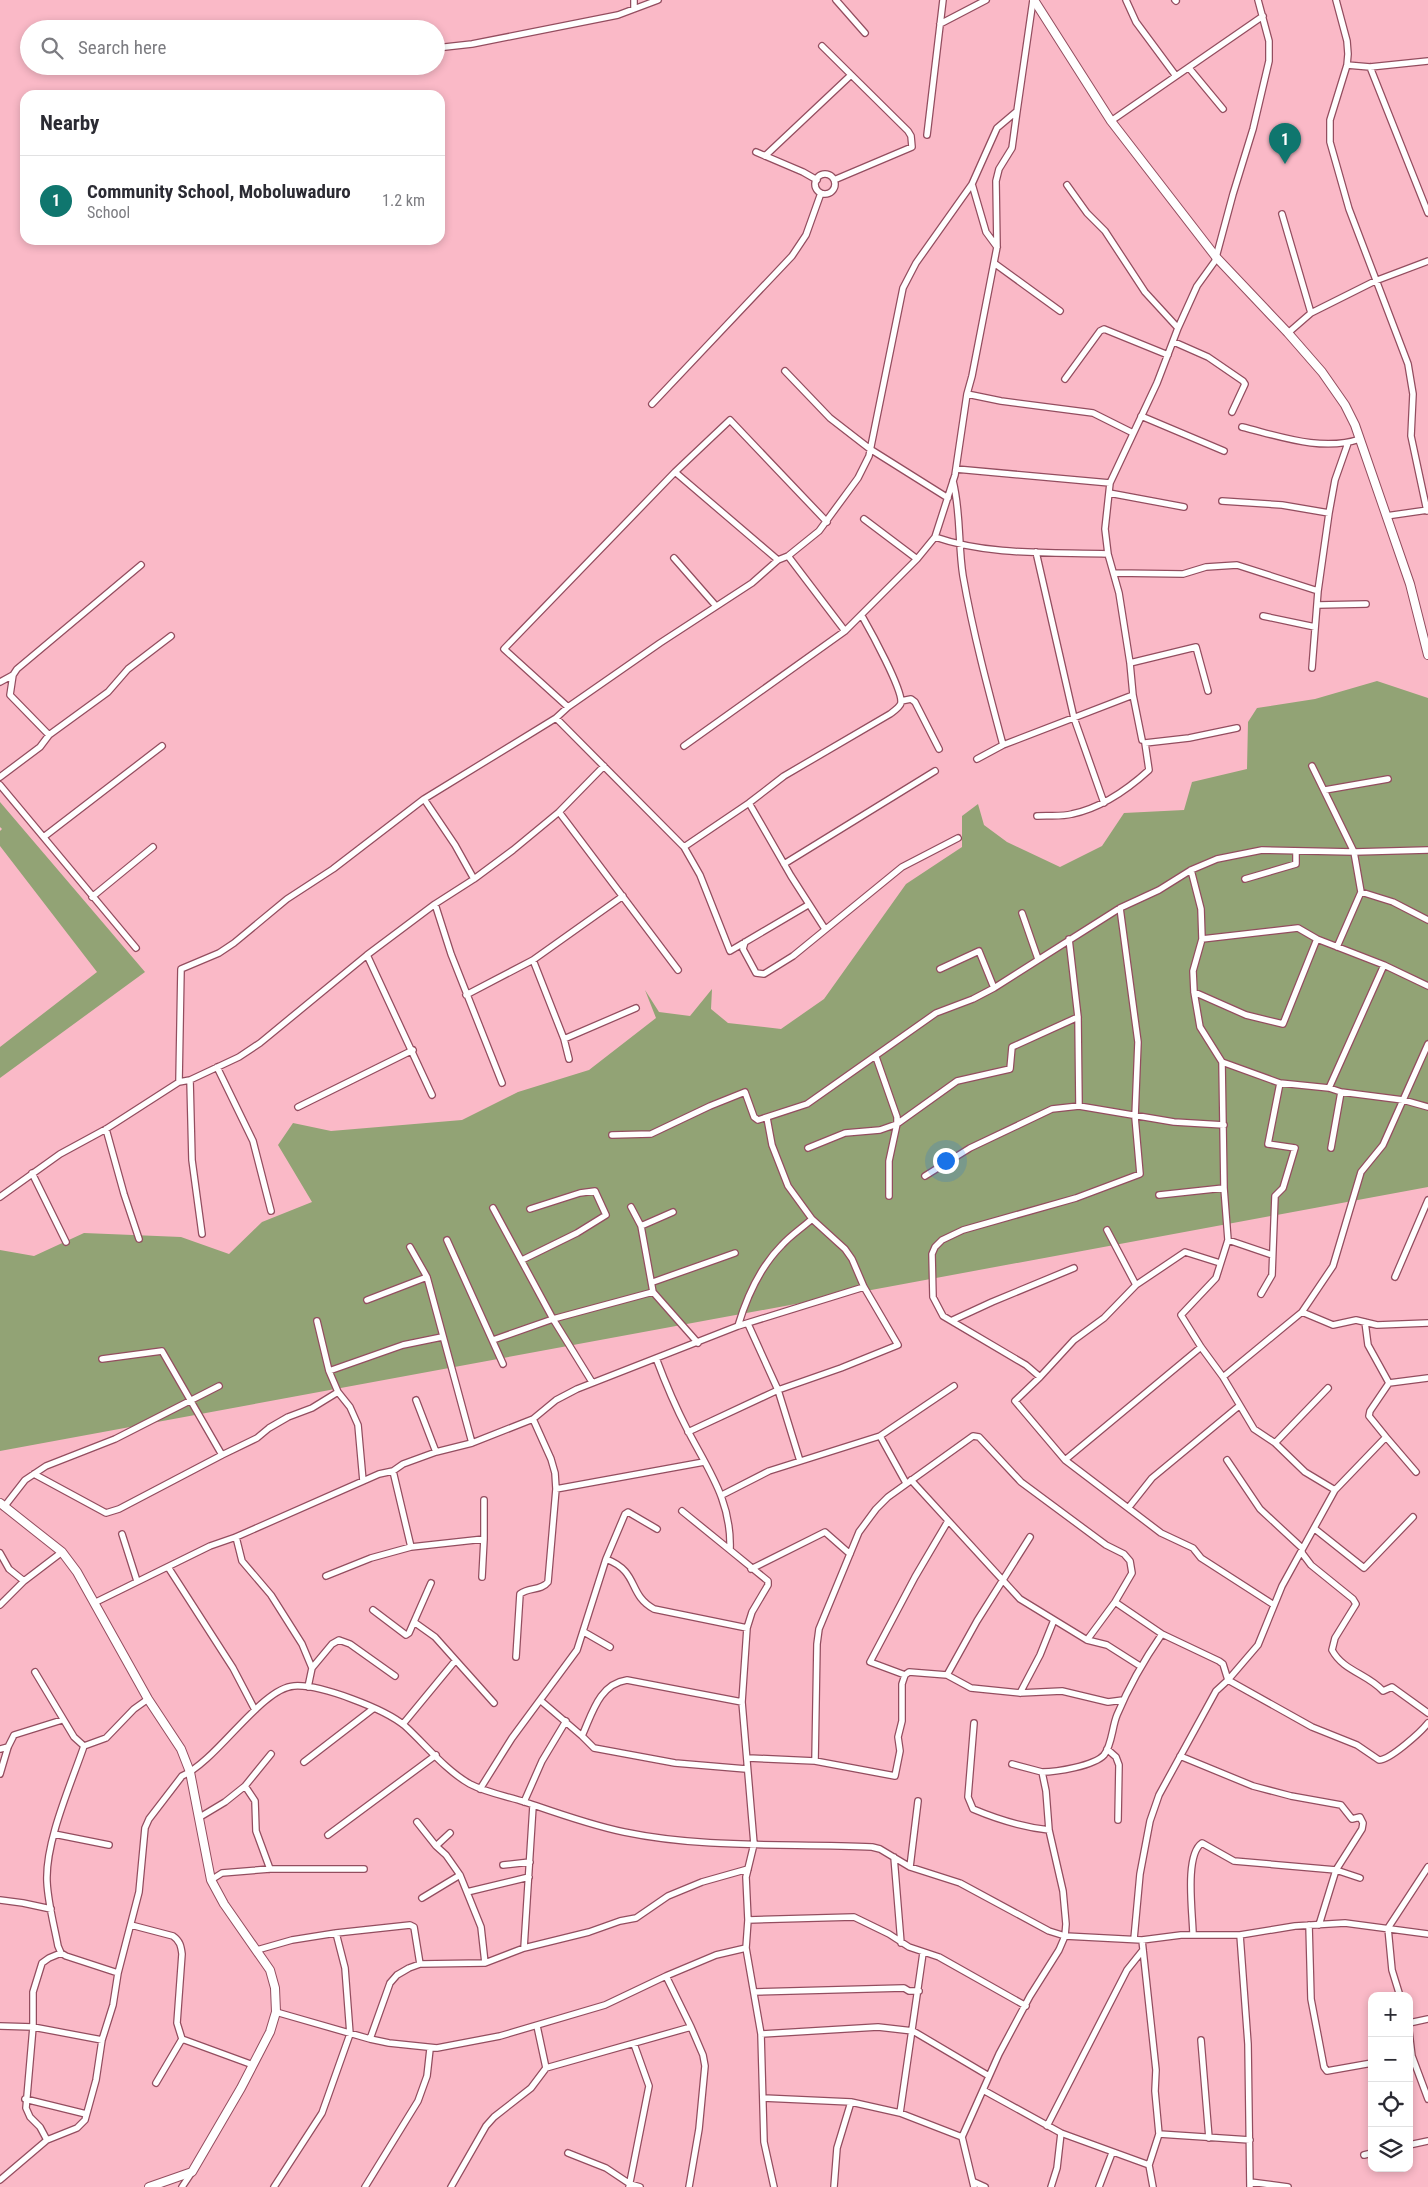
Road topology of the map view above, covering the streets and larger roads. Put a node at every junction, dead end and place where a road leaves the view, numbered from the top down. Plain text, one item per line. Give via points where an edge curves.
1 (634, 0) edge
2 (658, 0) edge
3 (836, 0) edge
4 (943, 0) edge
5 (986, 0) edge
6 (1034, 0) edge
7 (1126, 0) edge
8 (1258, 0) edge
9 (1336, 0) edge
10 (634, 9) junction
11 (1263, 16) junction
12 (940, 24) junction
13 (865, 33) dead end
14 (822, 46) dead end
15 (445, 47) edge
16 (1428, 61) edge
17 (1347, 65) junction
18 (1370, 67) junction
19 (1189, 68) junction
20 (852, 75) junction
21 (1176, 76) junction
22 (1224, 109) dead end
23 (1017, 111) junction
24 (1111, 122) junction
25 (927, 135) dead end
26 (756, 152) dead end
27 (765, 156) junction
28 (817, 180) junction
29 (834, 180) junction
30 (972, 184) junction
31 (1068, 185) dead end
32 (821, 193) junction
33 (1428, 213) edge
34 (1282, 214) dead end
35 (996, 247) junction
36 (1216, 257) junction
37 (1428, 261) edge
38 (994, 263) junction
39 (1375, 280) junction
40 (1060, 311) dead end
41 (1311, 313) junction
42 (1178, 328) junction
43 (1288, 333) junction
44 (1174, 342) junction
45 (1168, 355) junction
46 (785, 371) dead end
47 (1065, 380) dead end
48 (967, 394) junction
49 (652, 404) dead end
50 (1232, 412) dead end
51 (1141, 416) junction
52 (1242, 427) dead end
53 (1133, 433) junction
54 (1360, 439) junction
55 (1348, 443) junction
56 (870, 449) junction
57 (1224, 451) dead end
58 (956, 469) junction
59 (675, 472) junction
60 (952, 479) junction
61 (1110, 483) junction
62 (1109, 493) junction
63 (948, 498) junction
64 (1222, 501) dead end
65 (1184, 507) dead end
66 (1427, 511) edge
67 (1329, 513) junction
68 (1386, 516) junction
69 (864, 519) dead end
70 (827, 522) junction
71 (935, 537) junction
72 (959, 545) junction
73 (1036, 552) junction
74 (1108, 554) junction
75 (788, 556) junction
76 (674, 558) dead end
77 (917, 559) junction
78 (778, 560) junction
79 (141, 565) dead end
80 (1114, 573) junction
81 (1318, 592) junction
82 (1366, 604) dead end
83 (1318, 605) junction
84 (716, 606) junction
85 (862, 616) junction
86 (1263, 616) dead end
87 (1315, 627) junction
88 (846, 631) junction
89 (171, 636) dead end
90 (1426, 643) edge
91 (1428, 655) edge
92 (1130, 663) junction
93 (1312, 668) dead end
94 (12, 675) junction
95 (0, 682) edge
96 (1208, 691) dead end
97 (1133, 695) junction
98 (901, 700) junction
99 (568, 707) junction
100 (556, 718) junction
101 (1074, 718) junction
102 (1236, 728) dead end
103 (49, 735) junction
104 (1142, 740) dead end
105 (1003, 745) junction
106 (162, 746) dead end
107 (684, 746) dead end
108 (939, 748) dead end
109 (977, 759) dead end
110 (604, 766) junction
111 (1312, 766) dead end
112 (935, 771) dead end
113 (0, 777) edge
114 (1388, 779) dead end
115 (0, 785) edge
116 (1325, 790) junction
117 (424, 799) junction
118 (749, 803) junction
119 (1104, 803) junction
120 (559, 812) junction
121 (1037, 816) dead end
122 (45, 836) junction
123 (958, 838) dead end
124 (153, 847) dead end
125 (684, 847) junction
126 (1428, 850) edge
127 (1296, 851) junction
128 (1354, 852) junction
129 (784, 864) junction
130 (1191, 870) junction
131 (474, 879) junction
132 (1245, 879) dead end
133 (1361, 892) junction
134 (623, 896) junction
135 (92, 897) junction
136 (435, 904) junction
137 (808, 905) junction
138 (1120, 908) junction
139 (1022, 913) dead end
140 (1428, 920) edge
141 (825, 929) junction
142 (1069, 939) junction
143 (1202, 939) junction
144 (1317, 940) junction
145 (745, 942) junction
146 (1337, 947) junction
147 (136, 948) dead end
148 (367, 955) junction
149 (1038, 959) junction
150 (533, 960) junction
151 (1384, 966) junction
152 (940, 969) dead end
153 (678, 970) dead end
154 (1428, 986) edge
155 (994, 988) junction
156 (1194, 992) junction
157 (466, 995) junction
158 (636, 1008) dead end
159 (1078, 1017) junction
160 (564, 1039) junction
161 (1428, 1044) edge
162 (413, 1050) junction
163 (876, 1057) junction
164 (569, 1059) dead end
165 (1222, 1062) junction
166 (217, 1067) junction
167 (190, 1080) junction
168 (179, 1082) junction
169 (502, 1083) dead end
170 (1280, 1083) junction
171 (1328, 1088) junction
172 (1341, 1092) junction
173 (432, 1095) dead end
174 (1403, 1100) junction
175 (1079, 1106) junction
176 (298, 1107) dead end
177 (1428, 1107) edge
178 (1135, 1117) junction
179 (767, 1118) junction
180 (898, 1124) junction
181 (1224, 1125) junction
182 (106, 1129) junction
183 (612, 1135) dead end
184 (808, 1148) dead end
185 (1331, 1148) dead end
186 (32, 1172) junction
187 (926, 1176) dead end
188 (1224, 1188) junction
189 (889, 1196) dead end
190 (1159, 1196) dead end
191 (0, 1197) edge
192 (1428, 1200) edge
193 (631, 1207) dead end
194 (493, 1208) dead end
195 (530, 1209) dead end
196 (271, 1211) dead end
197 (673, 1212) dead end
198 (812, 1219) junction
199 (640, 1226) junction
200 (1107, 1230) dead end
201 (202, 1234) dead end
202 (139, 1240) dead end
203 (447, 1240) dead end
204 (1228, 1240) junction
205 (66, 1242) dead end
206 (410, 1247) dead end
207 (735, 1253) dead end
208 (1272, 1255) junction
209 (522, 1260) junction
210 (1220, 1263) junction
211 (1074, 1268) dead end
212 (427, 1277) junction
213 (1394, 1277) dead end
214 (653, 1282) junction
215 (1136, 1285) junction
216 (864, 1287) junction
217 (654, 1292) junction
218 (1261, 1294) dead end
219 (367, 1300) dead end
220 (1302, 1312) junction
221 (553, 1319) junction
222 (953, 1320) junction
223 (317, 1321) dead end
224 (1365, 1322) junction
225 (1428, 1323) edge
226 (748, 1324) junction
227 (738, 1326) junction
228 (442, 1337) junction
229 (493, 1340) junction
230 (698, 1343) junction
231 (1200, 1348) junction
232 (656, 1358) junction
233 (102, 1359) dead end
234 (503, 1364) dead end
235 (329, 1371) junction
236 (1040, 1377) junction
237 (1223, 1377) junction
238 (1428, 1378) edge
239 (592, 1382) junction
240 (1389, 1383) junction
241 (219, 1386) dead end
242 (954, 1386) dead end
243 (1328, 1388) dead end
244 (778, 1390) junction
245 (338, 1392) junction
246 (416, 1400) dead end
247 (190, 1401) junction
248 (1239, 1406) junction
249 (533, 1419) junction
250 (688, 1432) junction
251 (880, 1436) junction
252 (1386, 1437) junction
253 (472, 1443) junction
254 (1275, 1443) junction
255 (436, 1452) junction
256 (222, 1454) junction
257 (1065, 1460) junction
258 (1227, 1460) dead end
259 (800, 1461) junction
260 (704, 1462) junction
261 (393, 1470) junction
262 (1416, 1472) dead end
263 (34, 1474) junction
264 (363, 1481) junction
265 (909, 1481) junction
266 (556, 1489) junction
267 (1335, 1490) junction
268 (722, 1495) junction
269 (484, 1500) dead end
270 (2, 1505) edge
271 (1129, 1507) junction
272 (682, 1511) dead end
273 (1413, 1517) dead end
274 (948, 1521) junction
275 (657, 1529) dead end
276 (1314, 1529) junction
277 (122, 1534) dead end
278 (236, 1537) junction
279 (1030, 1537) dead end
280 (484, 1539) junction
281 (411, 1547) junction
282 (1302, 1548) junction
283 (730, 1550) junction
284 (62, 1552) junction
285 (0, 1553) edge
286 (850, 1554) junction
287 (606, 1559) junction
288 (168, 1566) junction
289 (751, 1569) junction
290 (326, 1576) dead end
291 (482, 1577) dead end
292 (1002, 1580) junction
293 (24, 1581) junction
294 (136, 1581) junction
295 (432, 1583) dead end
296 (1115, 1602) junction
297 (94, 1603) junction
298 (0, 1605) edge
299 (1274, 1605) junction
300 (373, 1610) dead end
301 (1054, 1620) junction
302 (414, 1622) junction
303 (747, 1628) junction
304 (584, 1632) junction
305 (1162, 1634) junction
306 (1087, 1640) junction
307 (610, 1647) dead end
308 (516, 1657) dead end
309 (455, 1661) junction
310 (1140, 1666) junction
311 (312, 1668) junction
312 (35, 1672) dead end
313 (905, 1675) junction
314 (947, 1675) junction
315 (395, 1676) dead end
316 (1228, 1680) junction
317 (308, 1687) junction
318 (1020, 1693) junction
319 (148, 1699) junction
320 (540, 1700) junction
321 (1124, 1700) junction
322 (742, 1702) junction
323 (494, 1703) dead end
324 (374, 1708) junction
325 (255, 1710) junction
326 (1428, 1713) edge
327 (62, 1720) junction
328 (566, 1721) junction
329 (974, 1723) dead end
330 (1428, 1723) edge
331 (403, 1724) junction
332 (1422, 1730) junction
333 (1428, 1735) edge
334 (582, 1736) junction
335 (84, 1746) junction
336 (8, 1747) junction
337 (0, 1749) edge
338 (1107, 1749) junction
339 (271, 1754) dead end
340 (436, 1755) junction
341 (1180, 1756) junction
342 (748, 1758) junction
343 (815, 1761) junction
344 (304, 1762) dead end
345 (1012, 1764) dead end
346 (746, 1769) junction
347 (190, 1772) junction
348 (1042, 1772) junction
349 (0, 1774) edge
350 (245, 1786) junction
351 (480, 1789) junction
352 (918, 1801) dead end
353 (524, 1802) junction
354 (533, 1806) junction
355 (200, 1817) junction
356 (1118, 1820) dead end
357 (417, 1822) dead end
358 (1049, 1830) junction
359 (450, 1832) dead end
360 (54, 1834) junction
361 (328, 1835) dead end
362 (754, 1844) junction
363 (109, 1845) dead end
364 (436, 1846) junction
365 (894, 1857) junction
366 (530, 1862) junction
367 (503, 1865) dead end
368 (1428, 1867) edge
369 (910, 1868) junction
370 (270, 1869) junction
371 (364, 1869) dead end
372 (748, 1869) junction
373 (1336, 1870) junction
374 (460, 1875) junction
375 (529, 1877) junction
376 (1360, 1878) dead end
377 (212, 1880) junction
378 (467, 1892) junction
379 (422, 1898) dead end
380 (0, 1900) edge
381 (50, 1910) junction
382 (748, 1920) junction
383 (131, 1925) junction
384 (1309, 1925) junction
385 (1319, 1925) junction
386 (1388, 1928) junction
387 (336, 1933) junction
388 (1428, 1934) edge
389 (1193, 1935) junction
390 (1240, 1935) junction
391 (1065, 1936) junction
392 (1134, 1939) junction
393 (1142, 1940) junction
394 (901, 1942) junction
395 (524, 1948) junction
396 (746, 1948) junction
397 (257, 1950) junction
398 (1142, 1950) junction
399 (61, 1953) junction
400 (923, 1953) junction
401 (485, 1963) junction
402 (420, 1964) junction
403 (118, 1972) junction
404 (666, 1976) junction
405 (919, 1991) junction
406 (754, 1992) junction
407 (1399, 1992) edge
408 (1026, 2006) junction
409 (276, 2012) junction
410 (1428, 2019) edge
411 (1413, 2022) edge
412 (0, 2026) edge
413 (538, 2026) junction
414 (33, 2027) junction
415 (692, 2027) junction
416 (913, 2031) junction
417 (350, 2034) junction
418 (760, 2034) junction
419 (182, 2039) junction
420 (370, 2039) junction
421 (102, 2040) junction
422 (1201, 2040) dead end
423 (634, 2044) junction
424 (430, 2049) junction
425 (1413, 2061) edge
426 (1368, 2064) edge
427 (253, 2065) junction
428 (546, 2068) junction
429 (989, 2076) junction
430 (156, 2083) dead end
431 (983, 2090) junction
432 (1428, 2096) edge
433 (763, 2098) junction
434 (25, 2099) junction
435 (851, 2102) junction
436 (900, 2113) junction
437 (86, 2114) junction
438 (1048, 2126) junction
439 (1061, 2133) junction
440 (1159, 2134) junction
441 (962, 2137) junction
442 (1209, 2138) junction
443 (47, 2140) junction
444 (1250, 2140) junction
445 (1428, 2141) edge
446 (1413, 2145) edge
447 (568, 2153) dead end
448 (1112, 2153) junction
449 (1368, 2154) edge
450 (1364, 2155) dead end
451 (1149, 2165) junction
452 (192, 2172) junction
453 (0, 2180) edge
454 (974, 2184) edge
455 (1250, 2184) edge
456 (630, 2185) edge
457 (149, 2187) edge
458 (182, 2187) edge
459 (274, 2187) edge
460 (365, 2187) edge
461 (452, 2187) edge
462 (640, 2187) edge
463 (689, 2187) edge
464 (774, 2187) edge
465 (834, 2187) edge
466 (985, 2187) edge
467 (1052, 2187) edge
468 (1099, 2187) edge
469 (1153, 2187) edge
470 (1288, 2187) edge

1 - 10 street
2 - 10 street
3 - 13 street
4 - 12 street
5 - 12 street
6 - 23 street
6 - 24 street
7 - 21 street via 1136,22
8 - 11 street
9 - 17 street via 1347,41
10 - 15 street via 589,21
11 - 19 street
11 - 36 street via 1269,41 1269,61
12 - 25 street
14 - 20 street
16 - 18 street
17 - 18 street
17 - 39 street via 1330,120 1330,142 1349,209
18 - 33 street
19 - 21 street
19 - 22 street
20 - 27 street
20 - 29 street via 908,131 912,147
21 - 24 street
23 - 30 street via 997,128
23 - 35 street via 1012,148 999,169 996,181
24 - 36 street
26 - 27 street
27 - 28 street
28 - 29 street via 827,175
28 - 32 street via 816,186
29 - 32 street via 832,191
30 - 35 street via 986,232
30 - 56 street via 920,257 903,288
31 - 42 street via 1087,213 1105,231 1145,292
32 - 49 street via 806,235 792,256
34 - 41 street
35 - 38 street
36 - 42 street via 1197,286
36 - 43 street
37 - 39 street
38 - 40 street
38 - 48 street
39 - 41 street
39 - 66 street via 1408,364 1413,394 1410,436
41 - 43 street
42 - 44 street
43 - 54 street via 1345,405
44 - 45 street
44 - 50 street via 1208,358 1243,381 1244,390
45 - 47 street via 1104,329 1082,353
45 - 51 street
46 - 56 street via 830,418
48 - 53 street via 1093,413
48 - 58 street
51 - 53 street
51 - 57 street
52 - 55 street via 1318,444
53 - 61 street
54 - 55 street
54 - 68 street
55 - 67 street via 1335,480
56 - 63 street
56 - 70 street via 858,478
58 - 60 street
58 - 61 street
59 - 70 street via 730,420
59 - 78 street
59 - 99 street via 504,649
60 - 63 street
60 - 72 street via 959,507
61 - 62 street
62 - 65 street
62 - 74 street via 1105,529
63 - 71 street
64 - 67 street via 1282,505
66 - 68 street
67 - 81 street
68 - 90 street via 1416,602
69 - 77 street
70 - 75 street
71 - 72 street
71 - 77 street
72 - 73 street
72 - 105 street via 985,677
73 - 74 street
73 - 101 street
74 - 80 street
75 - 78 street
75 - 88 street
76 - 84 street
77 - 85 street
78 - 84 street via 752,583
79 - 94 street
80 - 81 street via 1183,574 1206,567 1237,565
80 - 92 street
81 - 83 street
82 - 83 street
83 - 87 street
84 - 99 street
85 - 88 street
85 - 98 street via 891,672
86 - 87 street
87 - 93 street
88 - 107 street
89 - 103 street via 128,669 108,692
90 - 91 street
92 - 96 street via 1196,647
92 - 97 street
94 - 95 street
94 - 103 street via 10,696
97 - 101 street
97 - 104 street
98 - 108 street via 915,702
98 - 118 street via 900,706 890,714 784,776
99 - 100 street
100 - 110 street
100 - 117 street
101 - 105 street
101 - 119 street
102 - 119 street via 1145,743 1149,770
103 - 113 street
105 - 109 street
106 - 122 street
110 - 120 street
110 - 125 street
111 - 116 street
112 - 129 street
114 - 116 street
115 - 122 street
116 - 128 street
117 - 131 street
117 - 168 street via 333,869 287,899 234,943 181,970
118 - 125 street
118 - 129 street
119 - 121 street via 1072,814
120 - 131 street
120 - 134 street
122 - 135 street
123 - 141 street via 902,866
124 - 135 street
125 - 145 street via 700,875 730,951
126 - 128 street
127 - 128 street
127 - 130 street via 1262,850 1217,859
127 - 132 street via 1296,864
128 - 133 street
129 - 137 street
130 - 138 street
130 - 143 street via 1201,909
131 - 136 street
133 - 140 street via 1393,902
133 - 146 street
134 - 150 street
134 - 153 street
135 - 147 street
136 - 148 street
136 - 157 street
137 - 141 street
137 - 145 street
138 - 142 street
138 - 178 street via 1138,1042
139 - 149 street
141 - 145 street via 764,974 756,973 743,949
142 - 149 street
142 - 159 street
143 - 144 street via 1298,928
143 - 156 street via 1193,971
144 - 146 street
144 - 156 street via 1283,1024 1246,1015
146 - 151 street
148 - 162 street
148 - 166 street via 260,1042
149 - 155 street
150 - 157 street
150 - 160 street
151 - 154 street
151 - 171 street
152 - 155 street via 979,950
155 - 163 street via 936,1013
156 - 165 street via 1200,1028
157 - 169 street
158 - 160 street
159 - 175 street
159 - 180 street via 1012,1047 1010,1069 957,1081
160 - 164 street
161 - 174 street
162 - 173 street
162 - 176 street
163 - 179 street via 807,1104
163 - 180 street
165 - 170 street
165 - 181 street
166 - 167 street
166 - 196 street via 253,1141
167 - 168 street
167 - 201 street via 192,1160
168 - 182 street
170 - 171 street
170 - 208 street via 1268,1144 1295,1148 1283,1188 1275,1196
171 - 172 street
172 - 174 street
172 - 185 street
174 - 177 street
174 - 220 street via 1383,1146 1361,1172 1333,1266
175 - 178 street
175 - 187 street via 1052,1109 970,1148
178 - 181 street
178 - 222 street via 1140,1174 1076,1198 963,1230 935,1247 932,1254 933,1298 943,1316
179 - 183 street via 758,1120 754,1117 746,1092 651,1134
179 - 198 street via 778,1164 788,1186
180 - 184 street via 846,1134
180 - 189 street via 889,1161
181 - 188 street
182 - 186 street
182 - 202 street
186 - 191 street
186 - 205 street
188 - 190 street
188 - 204 street
192 - 213 street
193 - 199 street
194 - 209 street
195 - 209 street via 595,1191 606,1215
197 - 199 street
198 - 216 street via 845,1249
198 - 227 street via 782,1245 760,1273 745,1302
199 - 214 street
200 - 215 street
203 - 229 street
204 - 208 street
204 - 210 street
206 - 212 street
207 - 214 street
208 - 218 street via 1272,1276
209 - 221 street
210 - 215 street via 1185,1252
210 - 231 street via 1216,1278 1181,1315
211 - 222 street
212 - 219 street
212 - 228 street
214 - 217 street
215 - 236 street via 1104,1318 1074,1340
216 - 226 street
216 - 244 street via 898,1345
217 - 221 street
217 - 230 street
220 - 224 street via 1333,1325 1356,1320
220 - 237 street
221 - 229 street
221 - 239 street
222 - 236 street via 1026,1364
223 - 235 street
224 - 225 street via 1377,1325
224 - 240 street via 1368,1345
226 - 227 street
226 - 244 street
227 - 230 street
228 - 235 street via 403,1345
228 - 253 street
229 - 234 street
230 - 232 street
231 - 237 street
231 - 257 street
232 - 239 street
232 - 250 street
233 - 247 street via 162,1351
235 - 245 street
236 - 257 street via 1014,1401
237 - 248 street
238 - 240 street
239 - 249 street via 556,1400
240 - 252 street via 1369,1416
241 - 247 street
242 - 251 street
243 - 254 street
244 - 250 street
244 - 259 street
245 - 256 street via 312,1408 288,1417 258,1438
245 - 264 street via 358,1425
246 - 255 street
247 - 256 street
247 - 263 street
248 - 254 street via 1254,1429
248 - 271 street via 1152,1478
249 - 253 street
249 - 266 street via 554,1466
250 - 260 street
251 - 259 street
251 - 265 street
252 - 262 street
252 - 267 street
253 - 255 street
254 - 267 street via 1305,1472
255 - 261 street
256 - 263 street via 106,1513
257 - 271 street
258 - 282 street via 1260,1509
259 - 268 street via 769,1471
260 - 266 street
260 - 268 street
261 - 264 street
261 - 281 street
263 - 270 street
264 - 278 street
265 - 274 street
265 - 286 street via 888,1497 865,1522
265 - 296 street via 973,1436 979,1437 1021,1482 1130,1561 1132,1573
266 - 308 street via 548,1582 544,1587 520,1594
267 - 276 street
268 - 283 street via 729,1518
269 - 280 street
270 - 284 street
271 - 299 street via 1161,1532 1193,1548 1201,1558
272 - 283 street
273 - 276 street via 1364,1568
274 - 292 street
274 - 313 street via 870,1662
275 - 287 street via 628,1512
276 - 282 street
277 - 294 street
278 - 288 street
278 - 311 street via 242,1562 285,1615
279 - 292 street
280 - 281 street
280 - 291 street
281 - 290 street via 371,1558
282 - 299 street
282 - 326 street via 1311,1565 1356,1604 1335,1638 1332,1650 1337,1659 1383,1690 1392,1687
283 - 289 street
284 - 293 street
284 - 297 street via 82,1579
285 - 293 street via 9,1569
286 - 289 street via 825,1532
286 - 343 street via 819,1629
287 - 303 street via 622,1566 631,1576 645,1604
287 - 304 street
288 - 294 street
288 - 325 street via 233,1668
289 - 303 street via 764,1577 768,1585 752,1612
292 - 301 street via 1020,1599
292 - 314 street
293 - 298 street
294 - 297 street
295 - 302 street
296 - 305 street
296 - 306 street
297 - 319 street
299 - 316 street via 1258,1644
300 - 302 street via 404,1635 410,1632
301 - 306 street
301 - 318 street
302 - 309 street via 434,1637
303 - 322 street
304 - 307 street
304 - 320 street via 574,1656
305 - 310 street
305 - 316 street via 1219,1661
306 - 310 street via 1107,1645
309 - 323 street
309 - 331 street
310 - 321 street
311 - 315 street via 339,1640 350,1644
311 - 317 street
312 - 327 street
313 - 314 street via 909,1672
313 - 343 street via 898,1737 900,1751 895,1776
314 - 318 street via 972,1688
316 - 332 street via 1312,1727 1357,1745 1379,1760 1387,1758
316 - 341 street via 1216,1691
317 - 324 street via 354,1699
317 - 325 street via 284,1688
318 - 321 street via 1062,1691 1108,1702
319 - 335 street via 134,1709 112,1734
319 - 347 street via 182,1749
320 - 328 street
320 - 351 street
321 - 338 street
322 - 334 street via 618,1681 602,1693
322 - 342 street
324 - 331 street
324 - 344 street
325 - 347 street
327 - 335 street
327 - 336 street via 14,1735
328 - 334 street
328 - 353 street via 542,1761
329 - 358 street via 968,1797 974,1809 1023,1827
330 - 332 street
331 - 340 street
332 - 333 street
334 - 346 street via 594,1748 675,1763
335 - 360 street
336 - 337 street
336 - 349 street
338 - 348 street via 1103,1756 1090,1763
338 - 356 street via 1119,1765
339 - 350 street
340 - 351 street via 454,1773
340 - 361 street
341 - 373 street via 1253,1786 1341,1805 1352,1819 1360,1818 1364,1823 1362,1829
341 - 392 street via 1159,1795 1150,1821 1140,1874
342 - 343 street
342 - 346 street
345 - 348 street
346 - 362 street
347 - 355 street
347 - 383 street via 175,1783 147,1824 140,1886
348 - 358 street
350 - 355 street
350 - 370 street via 255,1802 256,1831
351 - 353 street
352 - 369 street
353 - 354 street
354 - 362 street via 625,1832 679,1840
354 - 366 street
355 - 377 street
357 - 364 street
358 - 391 street via 1061,1879
359 - 364 street
360 - 363 street
360 - 381 street via 47,1882
362 - 365 street via 872,1847
362 - 372 street
364 - 374 street
365 - 369 street
365 - 394 street
366 - 367 street
366 - 375 street
368 - 386 street
369 - 391 street via 960,1882 1049,1931
370 - 371 street
370 - 377 street via 222,1873
372 - 382 street
372 - 395 street via 668,1896 636,1918
373 - 376 street
373 - 385 street
373 - 389 street via 1234,1861 1202,1843 1192,1863
374 - 378 street
374 - 379 street
375 - 378 street
375 - 395 street
377 - 397 street via 224,1904
378 - 401 street via 481,1927
380 - 381 street
381 - 399 street
382 - 394 street via 854,1917
382 - 396 street
383 - 403 street
383 - 419 street via 162,1931 178,1939 182,1954 177,2023
384 - 385 street
384 - 390 street
384 - 426 street via 1311,1999 1324,2067 1327,2071
385 - 386 street via 1345,1923
386 - 388 street
386 - 407 street via 1392,1970
387 - 397 street
387 - 402 street via 414,1926
387 - 417 street via 345,1968
389 - 390 street
389 - 393 street
390 - 444 street via 1248,2044
391 - 392 street
391 - 408 street
392 - 393 street
393 - 398 street
394 - 400 street
395 - 401 street
396 - 404 street via 716,1955
396 - 406 street
397 - 409 street via 273,1979
398 - 438 street via 1127,1970
398 - 440 street via 1156,2070
399 - 403 street
399 - 414 street via 46,1961 39,1970 33,1992
400 - 405 street
400 - 408 street via 939,1957
401 - 402 street
402 - 420 street via 390,1983
403 - 421 street via 113,2005
404 - 413 street via 606,2006
404 - 415 street
405 - 406 street via 904,1988
405 - 416 street
406 - 418 street
408 - 429 street
409 - 417 street
409 - 427 street
410 - 411 street
412 - 414 street
413 - 424 street via 475,2042
413 - 428 street
414 - 421 street
414 - 434 street
415 - 423 street
415 - 463 street via 703,2055 705,2075
416 - 418 street via 878,2027
416 - 429 street
416 - 436 street
417 - 420 street
417 - 459 street via 322,2114
418 - 433 street
419 - 427 street
419 - 430 street
420 - 424 street
421 - 437 street via 96,2080
422 - 442 street
423 - 428 street
423 - 456 street via 649,2086
424 - 460 street via 427,2076 418,2101
425 - 432 street
427 - 452 street
428 - 461 street via 531,2088 486,2126
429 - 431 street
431 - 438 street
431 - 441 street
433 - 435 street
433 - 464 street via 764,2142
434 - 437 street
434 - 443 street via 27,2113
435 - 436 street
435 - 465 street via 837,2148
436 - 441 street
437 - 443 street via 83,2125
438 - 439 street
439 - 448 street
439 - 467 street
440 - 442 street
440 - 451 street
441 - 454 street
442 - 444 street
443 - 453 street
444 - 455 street
445 - 446 street
447 - 456 street via 606,2168
448 - 451 street
448 - 468 street
449 - 450 street
451 - 469 street
452 - 457 street
452 - 458 street
454 - 466 street
455 - 470 street
456 - 462 street

